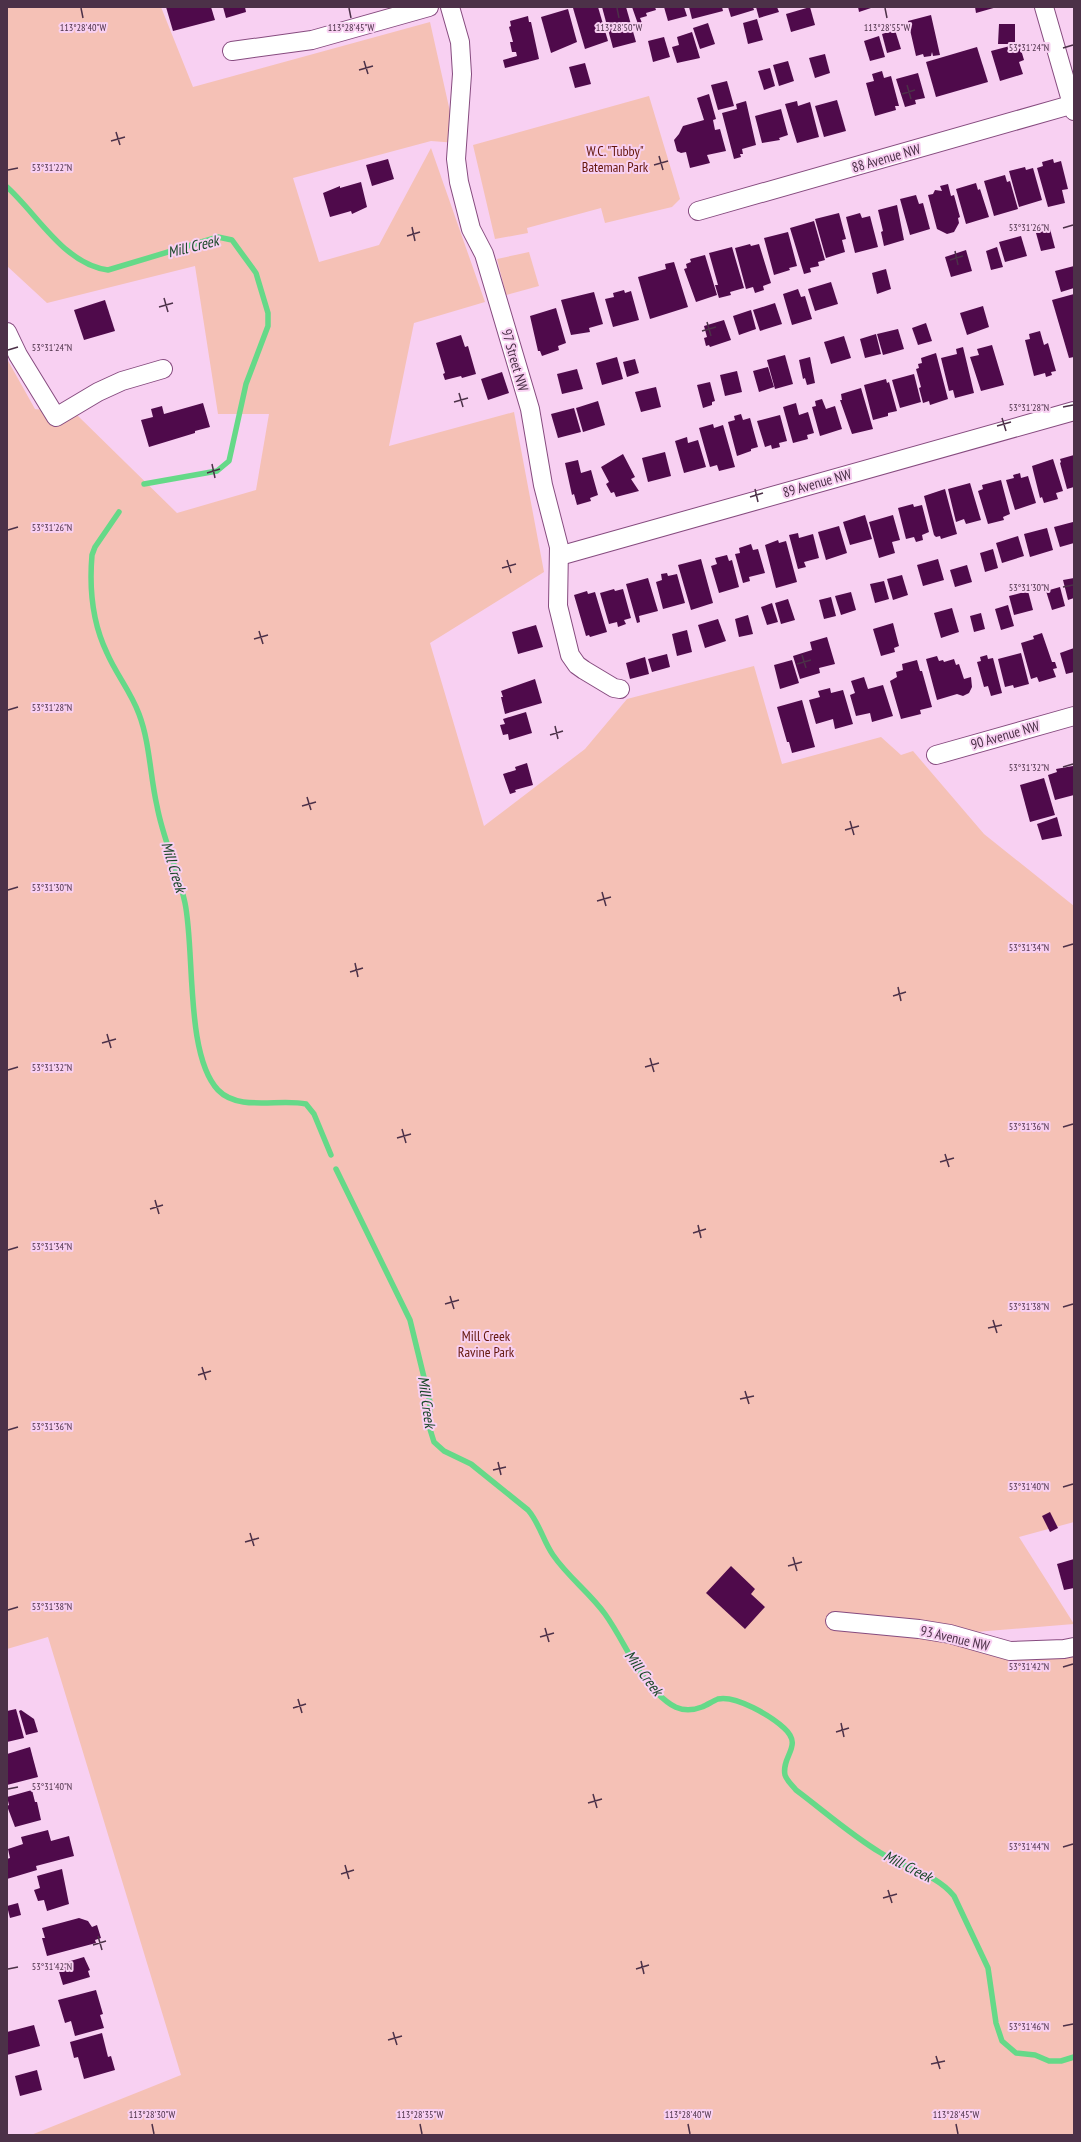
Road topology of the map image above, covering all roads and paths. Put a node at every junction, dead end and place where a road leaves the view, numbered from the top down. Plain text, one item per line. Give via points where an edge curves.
1 (429, 7) edge
2 (450, 7) edge
3 (1044, 7) edge
4 (232, 51) dead end
5 (1073, 106) edge
6 (698, 211) dead end
7 (7, 332) edge
8 (163, 369) dead end
9 (1074, 411) edge
10 (559, 556) junction
11 (620, 689) dead end
12 (1074, 716) edge
13 (936, 755) dead end
14 (835, 1621) dead end
15 (1074, 1647) edge

1 - 4 street via 312,40
2 - 10 street, 97 Street NW via 460,42 461,60 456,159 459,182 471,229 486,261 530,410
3 - 5 street
5 - 6 street, 88 Avenue NW
7 - 8 street via 56,417 122,381
9 - 10 street, 89 Avenue NW
10 - 11 street, 97 Street NW via 558,606 570,654 584,670
12 - 13 street, 90 Avenue NW
14 - 15 street, 93 Avenue NW via 919,1628 1010,1651 1064,1650

